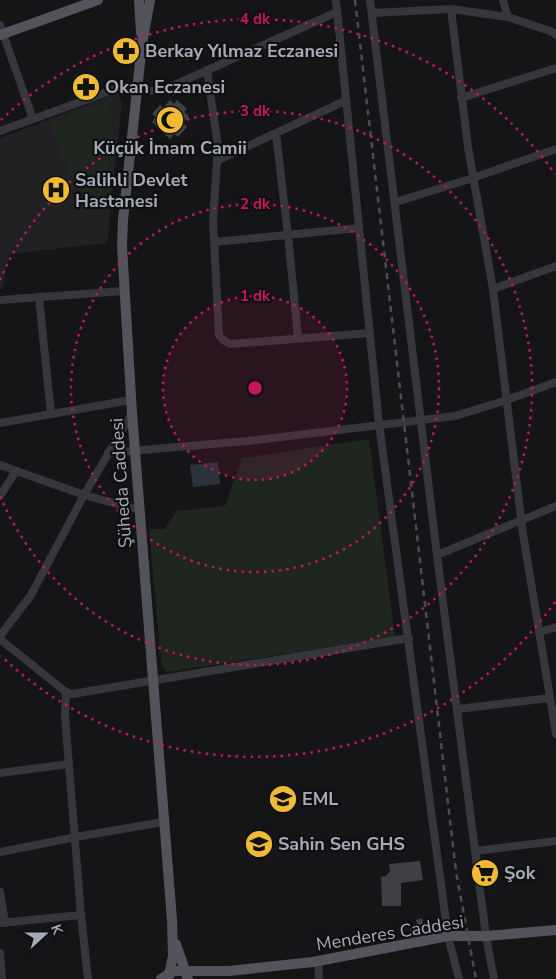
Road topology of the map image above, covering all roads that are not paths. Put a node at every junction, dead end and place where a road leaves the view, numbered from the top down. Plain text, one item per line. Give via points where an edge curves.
1 (99, 0) edge
2 (139, 0) edge
3 (150, 0) edge
4 (336, 0) edge
5 (370, 0) edge
6 (503, 0) edge
7 (451, 9) junction
8 (337, 12) junction
9 (372, 13) junction
10 (508, 17) junction
11 (1, 31) edge
12 (556, 35) edge
13 (142, 44) junction
14 (556, 68) edge
15 (207, 70) junction
16 (137, 90) junction
17 (461, 98) junction
18 (345, 101) junction
19 (33, 119) junction
20 (0, 132) edge
21 (276, 134) junction
22 (556, 149) edge
23 (218, 160) junction
24 (473, 178) junction
25 (396, 202) junction
26 (359, 228) junction
27 (288, 235) junction
28 (214, 242) junction
29 (556, 266) edge
30 (493, 289) junction
31 (124, 291) junction
32 (39, 297) junction
33 (0, 300) edge
34 (370, 333) junction
35 (298, 338) junction
36 (556, 382) edge
37 (131, 400) junction
38 (507, 400) junction
39 (132, 413) junction
40 (51, 414) junction
41 (421, 420) junction
42 (0, 423) edge
43 (379, 424) junction
44 (135, 450) junction
45 (108, 453) junction
46 (0, 465) edge
47 (16, 471) junction
48 (84, 495) junction
49 (0, 496) edge
50 (556, 506) edge
51 (140, 510) junction
52 (522, 521) junction
53 (437, 555) junction
54 (556, 627) edge
55 (539, 632) junction
56 (0, 637) edge
57 (409, 638) junction
58 (152, 680) junction
59 (66, 692) junction
60 (550, 698) junction
61 (458, 709) junction
62 (556, 734) edge
63 (69, 764) junction
64 (0, 773) edge
65 (163, 822) junction
66 (76, 837) junction
67 (556, 841) edge
68 (475, 851) junction
69 (0, 852) edge
70 (0, 892) edge
71 (81, 915) junction
72 (172, 920) junction
73 (2, 923) edge
74 (556, 930) edge
75 (448, 936) junction
76 (486, 936) junction
77 (0, 954) edge
78 (318, 961) junction
79 (229, 971) junction
80 (186, 975) edge
81 (166, 977) edge
82 (2, 979) edge
83 (88, 979) edge
84 (207, 979) edge
85 (319, 979) edge
86 (459, 979) edge
87 (494, 979) edge

1 - 11 main road
2 - 13 main road
3 - 13 main road
4 - 8 street
5 - 9 street
6 - 10 street
7 - 9 street
7 - 10 street
7 - 17 street
8 - 15 street
8 - 18 street
9 - 25 street
10 - 12 street
11 - 19 street
13 - 16 main road, Şüheda Caddesi
14 - 17 street
15 - 16 street via 161,91
15 - 23 street
16 - 19 street via 113,90
16 - 31 main road, Şüheda Caddesi via 123,220
17 - 24 street
18 - 21 street
18 - 26 street
19 - 20 street
21 - 23 street
21 - 27 street
22 - 24 street
23 - 28 street
24 - 25 street
24 - 30 street
25 - 41 street
26 - 27 street
26 - 34 street
27 - 28 street
27 - 35 street
28 - 35 street via 218,335 230,344
29 - 30 street
30 - 38 street
31 - 32 street
31 - 37 main road, Şüheda Caddesi
32 - 33 street
32 - 40 street
34 - 35 street
34 - 43 street
36 - 38 street
37 - 39 main road, Şüheda Caddesi
37 - 40 street
38 - 41 street via 455,416
38 - 52 street
39 - 44 main road, Şüheda Caddesi
39 - 45 street
40 - 42 street
41 - 43 street
41 - 53 street
43 - 44 street via 247,441
43 - 57 street
44 - 45 street
44 - 51 main road, Şüheda Caddesi
45 - 48 street
46 - 47 street
47 - 48 street
47 - 49 street
48 - 51 street
48 - 56 street via 31,595
50 - 52 street
51 - 58 main road, Şüheda Caddesi
52 - 53 street
52 - 55 street
53 - 61 street
54 - 55 street
55 - 60 street
56 - 59 street
57 - 58 street
57 - 75 street
58 - 59 street via 72,694
58 - 65 main road, Şüheda Caddesi
59 - 63 street via 64,716
60 - 61 street
60 - 62 street
61 - 68 street
63 - 64 street
63 - 66 street
65 - 66 street
65 - 72 main road, Şüheda Caddesi
66 - 69 street
66 - 71 street
67 - 68 street
68 - 76 street
70 - 73 street
71 - 73 street
71 - 83 street
72 - 80 main road
72 - 81 main road via 173,956
74 - 76 main road, Menderes Caddesi
75 - 76 main road, Menderes Caddesi
75 - 78 main road, Menderes Caddesi
75 - 86 street
76 - 87 street
77 - 82 street
78 - 79 main road, Menderes Caddesi
78 - 85 street
79 - 80 main road
79 - 84 main road
80 - 81 main road via 179,970

